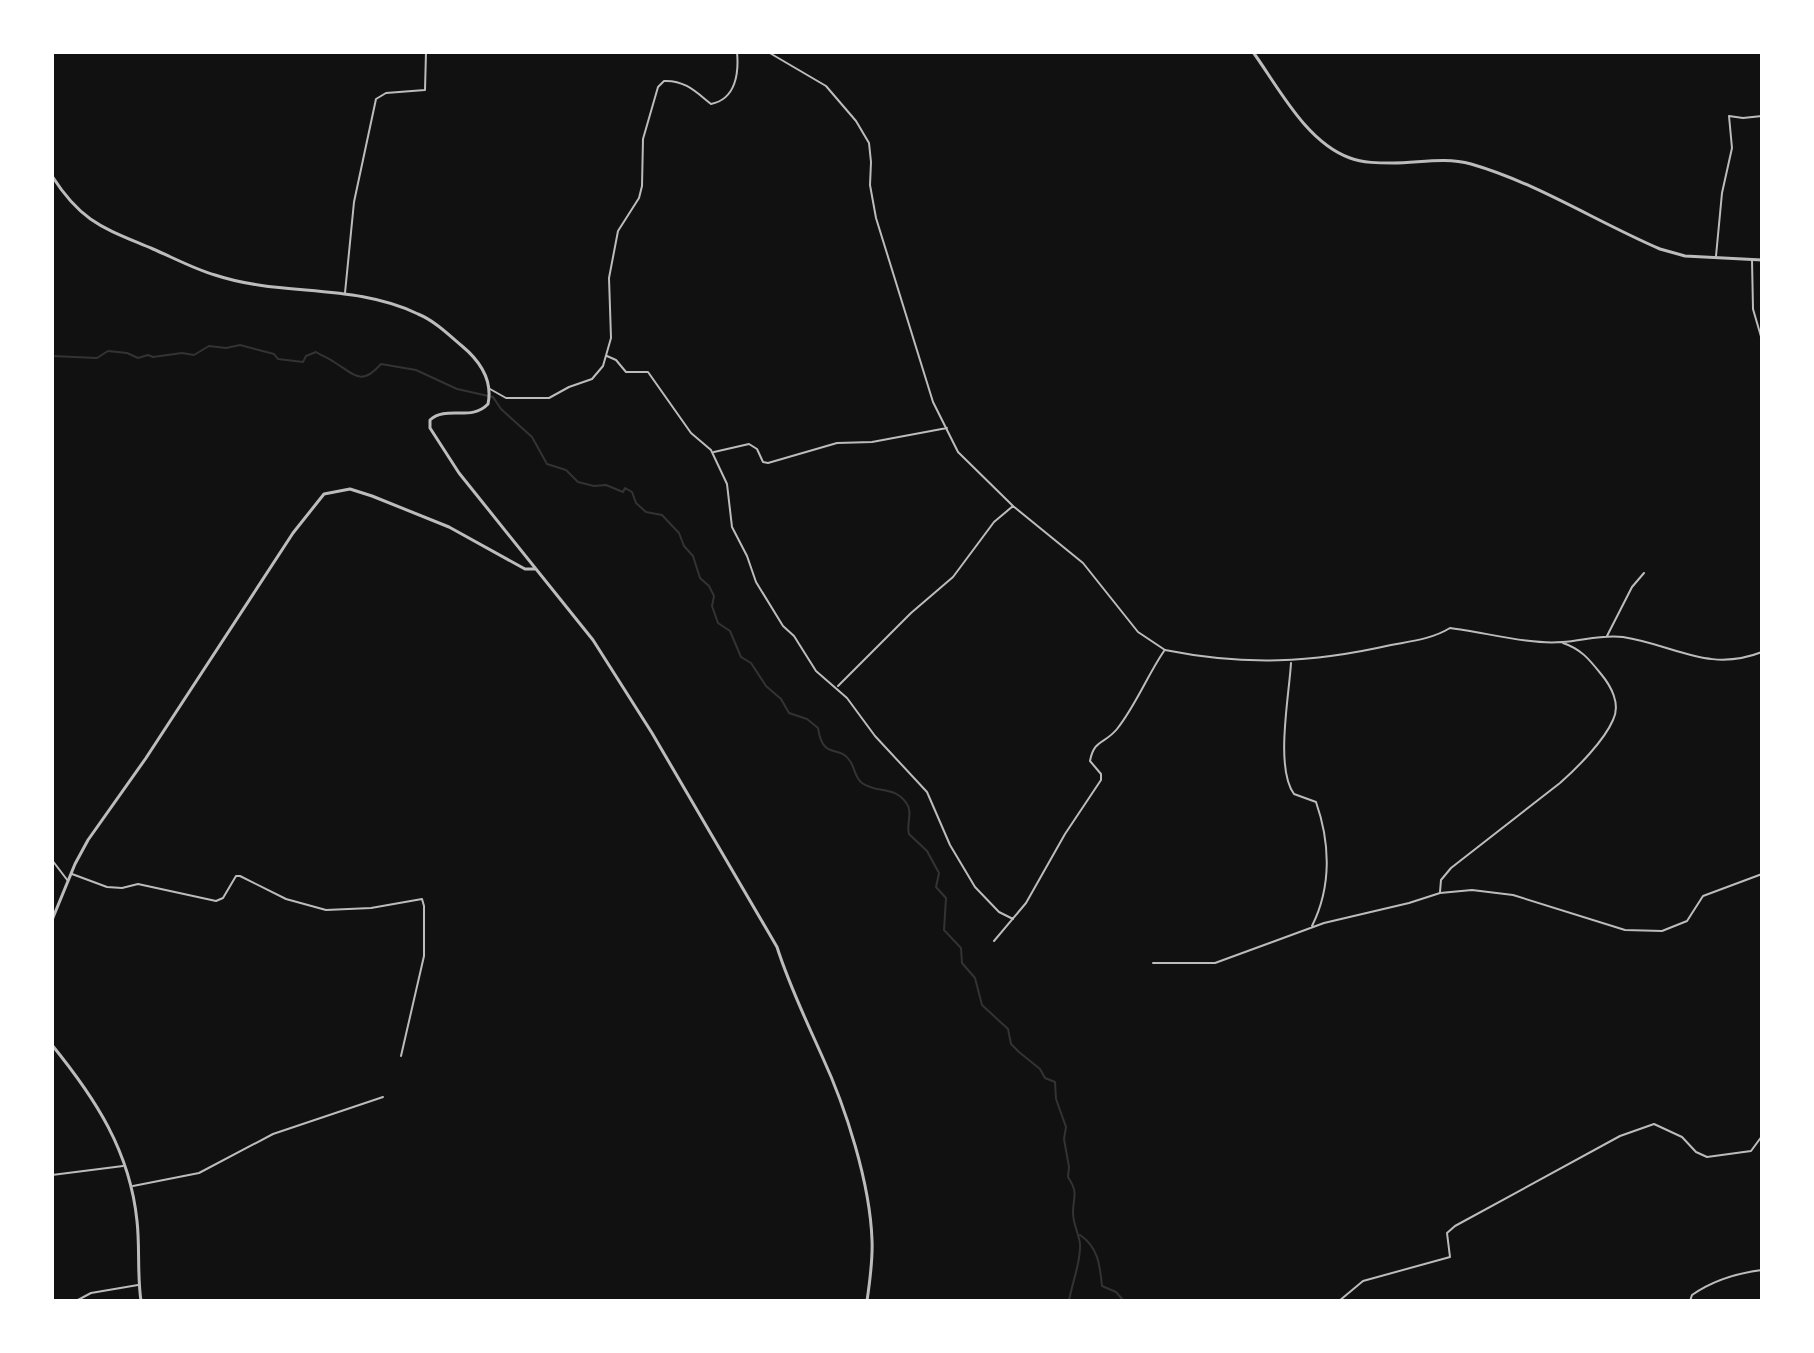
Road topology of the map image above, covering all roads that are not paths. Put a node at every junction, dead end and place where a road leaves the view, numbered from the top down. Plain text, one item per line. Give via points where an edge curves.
1 (426, 52) edge
2 (737, 52) edge
3 (768, 52) edge
4 (1253, 52) edge
5 (1762, 116) edge
6 (52, 176) edge
7 (1716, 258) junction
8 (1752, 259) junction
9 (1762, 260) edge
10 (345, 293) junction
11 (1762, 340) edge
12 (607, 356) junction
13 (489, 393) junction
14 (947, 428) junction
15 (713, 452) junction
16 (1013, 506) junction
17 (536, 569) junction
18 (1644, 573) dead end
19 (1606, 637) junction
20 (1561, 642) junction
21 (1165, 650) junction
22 (1762, 652) edge
23 (1292, 662) junction
24 (837, 687) junction
25 (52, 860) edge
26 (71, 873) junction
27 (1762, 874) edge
28 (68, 881) junction
29 (1440, 893) junction
30 (1013, 919) junction
31 (52, 920) edge
32 (1311, 927) junction
33 (994, 941) dead end
34 (1153, 963) dead end
35 (52, 1045) edge
36 (401, 1056) dead end
37 (383, 1097) dead end
38 (1762, 1136) edge
39 (125, 1166) junction
40 (52, 1175) edge
41 (132, 1187) junction
42 (1762, 1270) edge
43 (138, 1285) junction
44 (76, 1301) edge
45 (141, 1301) edge
46 (867, 1301) edge
47 (1339, 1301) edge
48 (1690, 1301) edge

1 - 10 street via 424,91 386,93 376,99 354,202
2 - 12 street via 736,81 721,101 711,104 678,81 664,81 658,87 643,139 639,198 618,231
3 - 14 street via 826,86 869,143 876,218 933,402
4 - 7 street via 1316,136 1341,154 1371,162 1469,164 1660,249
5 - 7 street via 1729,116 1732,148
6 - 10 street via 80,213 103,228 214,275 262,286
7 - 8 street
8 - 9 street
8 - 11 street via 1753,309
10 - 13 street via 429,319 478,361
12 - 13 street via 592,379 549,398
12 - 15 street via 626,372 648,372 691,433
13 - 17 street via 488,404 476,413 436,415 430,428
14 - 15 street via 837,443 768,463 749,444
14 - 16 street via 958,452
15 - 24 street via 727,484 732,527 756,582 816,671
16 - 21 street via 1083,563 1131,625
16 - 24 street via 994,522 953,577
17 - 26 street via 525,569 449,527 362,493 344,489 324,494 96,827
17 - 46 street via 578,617 629,695 777,947 850,1130 870,1217
18 - 19 street
19 - 20 street
19 - 22 street via 1714,661
20 - 23 street via 1450,628 1435,637
20 - 29 street via 1587,655 1610,686 1613,720 1567,777 1451,868 1441,880
21 - 23 street via 1218,660
21 - 30 street via 1125,718 1110,738 1093,748 1090,761 1101,780
23 - 32 street via 1284,773 1294,794 1316,802 1327,849 1324,889
24 - 30 street via 927,792 975,887
25 - 28 street
26 - 28 street
26 - 36 street via 107,887 143,885 212,901 221,900 240,876 286,899 326,910 422,899 424,956
27 - 29 street via 1703,896 1687,921 1656,931 1625,930 1493,891
28 - 31 street
29 - 32 street
30 - 33 street
32 - 34 street via 1215,963
35 - 39 street via 103,1113
37 - 41 street via 273,1134 199,1173
38 - 47 street via 1751,1151 1707,1157 1657,1124 1644,1126 1455,1226 1447,1233 1450,1257 1363,1281
39 - 40 street
39 - 41 street
41 - 43 street
42 - 48 street via 1715,1283
43 - 44 street
43 - 45 street

